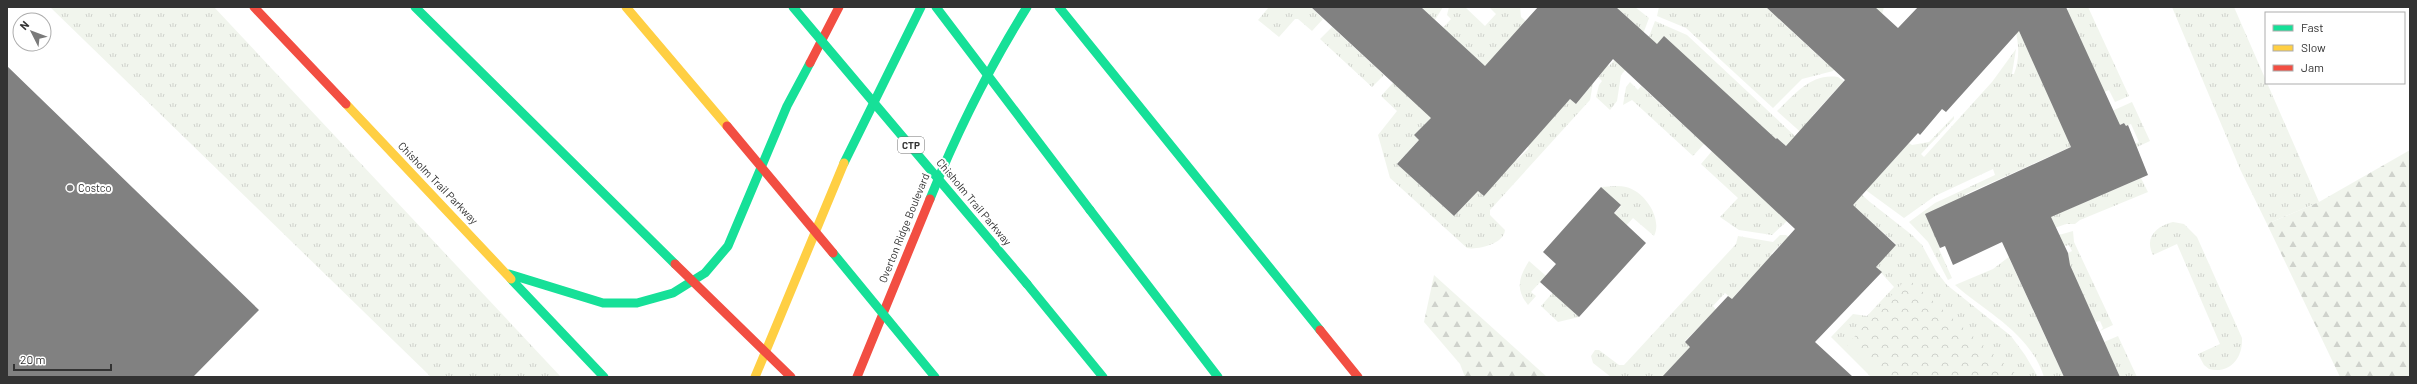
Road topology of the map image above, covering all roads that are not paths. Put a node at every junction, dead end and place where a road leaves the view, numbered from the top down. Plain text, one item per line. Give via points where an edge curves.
1 (254, 7) edge
2 (414, 7) edge
3 (626, 7) edge
4 (793, 7) edge
5 (840, 7) edge
6 (921, 7) edge
7 (936, 7) edge
8 (1027, 7) edge
9 (1059, 7) edge
10 (507, 273) junction
11 (604, 377) edge
12 (756, 377) edge
13 (791, 377) edge
14 (857, 377) edge
15 (934, 377) edge
16 (1103, 377) edge
17 (1218, 377) edge
18 (1358, 377) edge

1 - 10 main road, Chisholm Trail Parkway
2 - 13 main road, bridge
3 - 15 main road, bridge
4 - 16 main road, Chisholm Trail Parkway / CTP, bridge
5 - 10 main road via 786,106 728,246 705,273 673,293 637,302 603,303
6 - 12 main road via 845,161
7 - 17 main road, bridge
8 - 14 main road, Overton Ridge Boulevard via 995,59 949,151
9 - 18 main road
10 - 11 main road, Chisholm Trail Parkway

